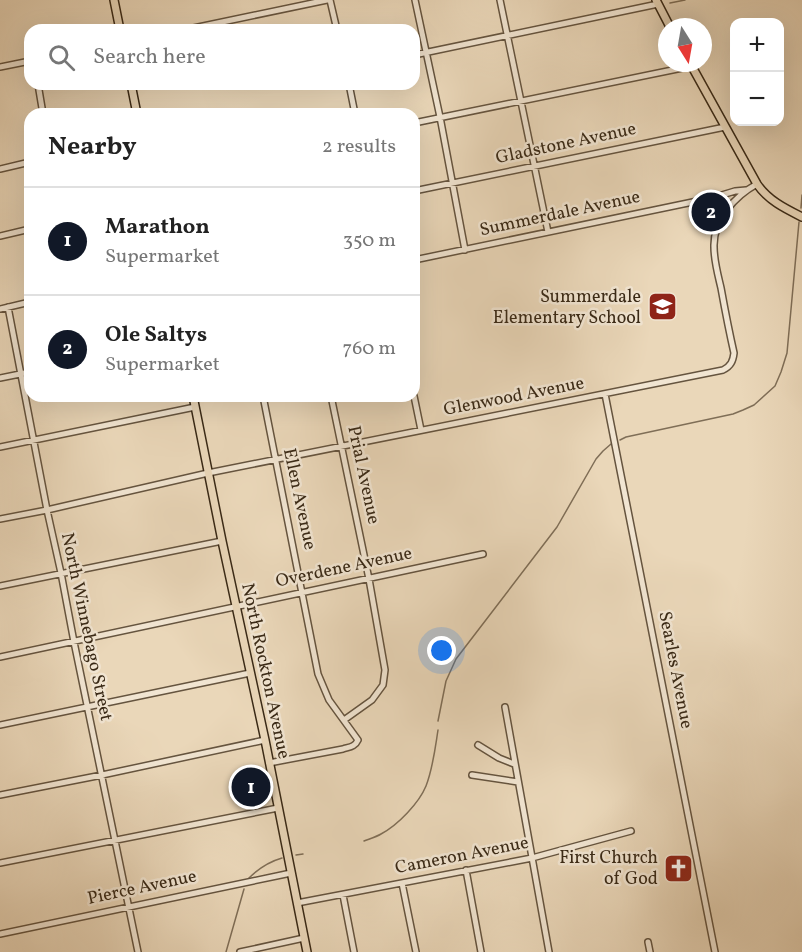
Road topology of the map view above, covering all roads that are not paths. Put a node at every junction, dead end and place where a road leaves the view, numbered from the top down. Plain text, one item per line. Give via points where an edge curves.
1 (114, 0) edge
2 (329, 0) edge
3 (415, 0) edge
4 (500, 0) edge
5 (657, 2) edge
6 (665, 18) edge
7 (119, 24) edge
8 (213, 24) edge
9 (335, 24) edge
10 (420, 24) edge
11 (420, 24) edge
12 (507, 35) junction
13 (426, 53) junction
14 (420, 54) edge
15 (24, 62) edge
16 (0, 68) edge
17 (658, 72) edge
18 (695, 72) edge
19 (39, 90) edge
20 (132, 90) edge
21 (350, 90) edge
22 (521, 101) junction
23 (42, 108) edge
24 (136, 108) edge
25 (354, 108) edge
26 (440, 117) junction
27 (420, 122) edge
28 (725, 127) junction
29 (24, 163) edge
30 (534, 166) junction
31 (0, 169) edge
32 (453, 183) junction
33 (757, 184) junction
34 (420, 190) edge
35 (746, 190) junction
36 (712, 198) junction
37 (729, 207) junction
38 (802, 217) edge
39 (24, 231) edge
40 (548, 232) junction
41 (0, 236) edge
42 (465, 249) junction
43 (420, 259) edge
44 (24, 303) edge
45 (8, 307) junction
46 (0, 309) edge
47 (24, 373) edge
48 (21, 374) junction
49 (0, 378) edge
50 (24, 389) edge
51 (605, 394) junction
52 (27, 402) edge
53 (194, 402) edge
54 (264, 402) edge
55 (332, 402) edge
56 (415, 402) edge
57 (195, 407) junction
58 (422, 430) junction
59 (34, 440) junction
60 (0, 447) edge
61 (341, 447) junction
62 (276, 460) junction
63 (208, 473) junction
64 (47, 510) junction
65 (0, 519) edge
66 (222, 541) junction
67 (483, 554) dead end
68 (61, 573) junction
69 (369, 579) junction
70 (0, 586) edge
71 (303, 593) junction
72 (236, 607) junction
73 (74, 642) junction
74 (0, 657) edge
75 (250, 674) junction
76 (88, 707) junction
77 (505, 707) dead end
78 (344, 720) junction
79 (0, 725) edge
80 (265, 740) junction
81 (478, 745) dead end
82 (269, 763) junction
83 (514, 764) junction
84 (102, 775) junction
85 (472, 775) dead end
86 (518, 782) junction
87 (0, 795) edge
88 (278, 808) junction
89 (631, 831) dead end
90 (114, 840) junction
91 (532, 858) junction
92 (0, 863) edge
93 (465, 870) junction
94 (291, 873) junction
95 (402, 883) junction
96 (343, 895) junction
97 (297, 903) junction
98 (128, 906) junction
99 (0, 934) edge
100 (304, 938) junction
101 (648, 942) dead end
102 (138, 952) edge
103 (240, 952) edge
104 (307, 952) edge
105 (354, 952) edge
106 (416, 952) edge
107 (481, 952) edge
108 (549, 952) edge
109 (650, 952) edge
110 (716, 952) edge

1 - 7 main road
2 - 8 street
2 - 9 street
3 - 10 street
4 - 12 street
5 - 6 main road
5 - 12 street
11 - 13 street
12 - 13 street
12 - 22 street
13 - 14 street
13 - 26 street
15 - 16 street
17 - 22 street
18 - 28 main road
19 - 23 street
20 - 24 main road
21 - 25 street
22 - 26 street
22 - 30 street
26 - 27 street
26 - 32 street
28 - 30 street, Gladstone Avenue
28 - 33 main road
29 - 31 street
30 - 32 street, Gladstone Avenue
30 - 40 street
32 - 34 street, Gladstone Avenue
32 - 42 street
33 - 35 street, Glenwood Avenue
33 - 38 main road via 769,198
35 - 36 street, Summerdale Avenue
35 - 37 street, Glenwood Avenue
36 - 37 street
36 - 40 street, Summerdale Avenue
37 - 51 street, Glenwood Avenue via 719,224 714,248 734,353 731,364 718,371
39 - 41 street
40 - 42 street, Summerdale Avenue
42 - 43 street, Summerdale Avenue
44 - 45 street
45 - 46 street
45 - 48 street, North Winnebago Street
47 - 48 street
48 - 49 street
48 - 50 street, North Winnebago Street
51 - 58 street, Glenwood Avenue
51 - 110 street, Searles Avenue
52 - 59 street, North Winnebago Street
53 - 57 main road, North Rockton Avenue
54 - 62 street, Ellen Avenue
55 - 61 street, Prial Avenue
56 - 58 street
57 - 59 street
57 - 63 main road, North Rockton Avenue
58 - 61 street, Glenwood Avenue
59 - 60 street
59 - 64 street, North Winnebago Street
61 - 62 street, Glenwood Avenue
61 - 69 street, Prial Avenue
62 - 63 street, Glenwood Avenue
62 - 71 street, Ellen Avenue
63 - 64 street, Glenwood Avenue
63 - 66 main road, North Rockton Avenue
64 - 65 street, Glenwood Avenue
64 - 68 street, North Winnebago Street
66 - 68 street
66 - 72 main road, North Rockton Avenue
67 - 69 street, Overdene Avenue
68 - 70 street
68 - 73 street, North Winnebago Street
69 - 71 street, Overdene Avenue
69 - 78 street, Prial Avenue via 385,670 383,686
71 - 72 street, Overdene Avenue
71 - 78 street, Ellen Avenue via 318,674 329,700
72 - 73 street, Overdene Avenue
72 - 75 main road, North Rockton Avenue
73 - 74 street, Overdene Avenue
73 - 76 street, North Winnebago Street
75 - 76 street
75 - 80 main road, North Rockton Avenue
76 - 79 street
76 - 84 street, North Winnebago Street
77 - 83 street
78 - 82 street, Ellen Avenue via 358,740 353,746
80 - 82 main road, North Rockton Avenue
80 - 84 street
81 - 83 street
82 - 88 main road, North Rockton Avenue
83 - 86 street
84 - 87 street
84 - 90 street, North Winnebago Street
85 - 86 street
86 - 91 street
88 - 90 street
88 - 94 main road, North Rockton Avenue
89 - 91 street, Cameron Avenue
90 - 92 street
90 - 98 street, North Winnebago Street
91 - 93 street, Cameron Avenue
91 - 108 street
93 - 95 street, Cameron Avenue
93 - 107 street
94 - 97 main road, North Rockton Avenue
94 - 98 street, Pierce Avenue
95 - 96 street, Cameron Avenue
95 - 106 street
96 - 97 street, Cameron Avenue
96 - 105 street
97 - 100 main road, North Rockton Avenue
98 - 99 street, Pierce Avenue
98 - 102 street, North Winnebago Street
100 - 103 street
100 - 104 main road, North Rockton Avenue
101 - 109 street

